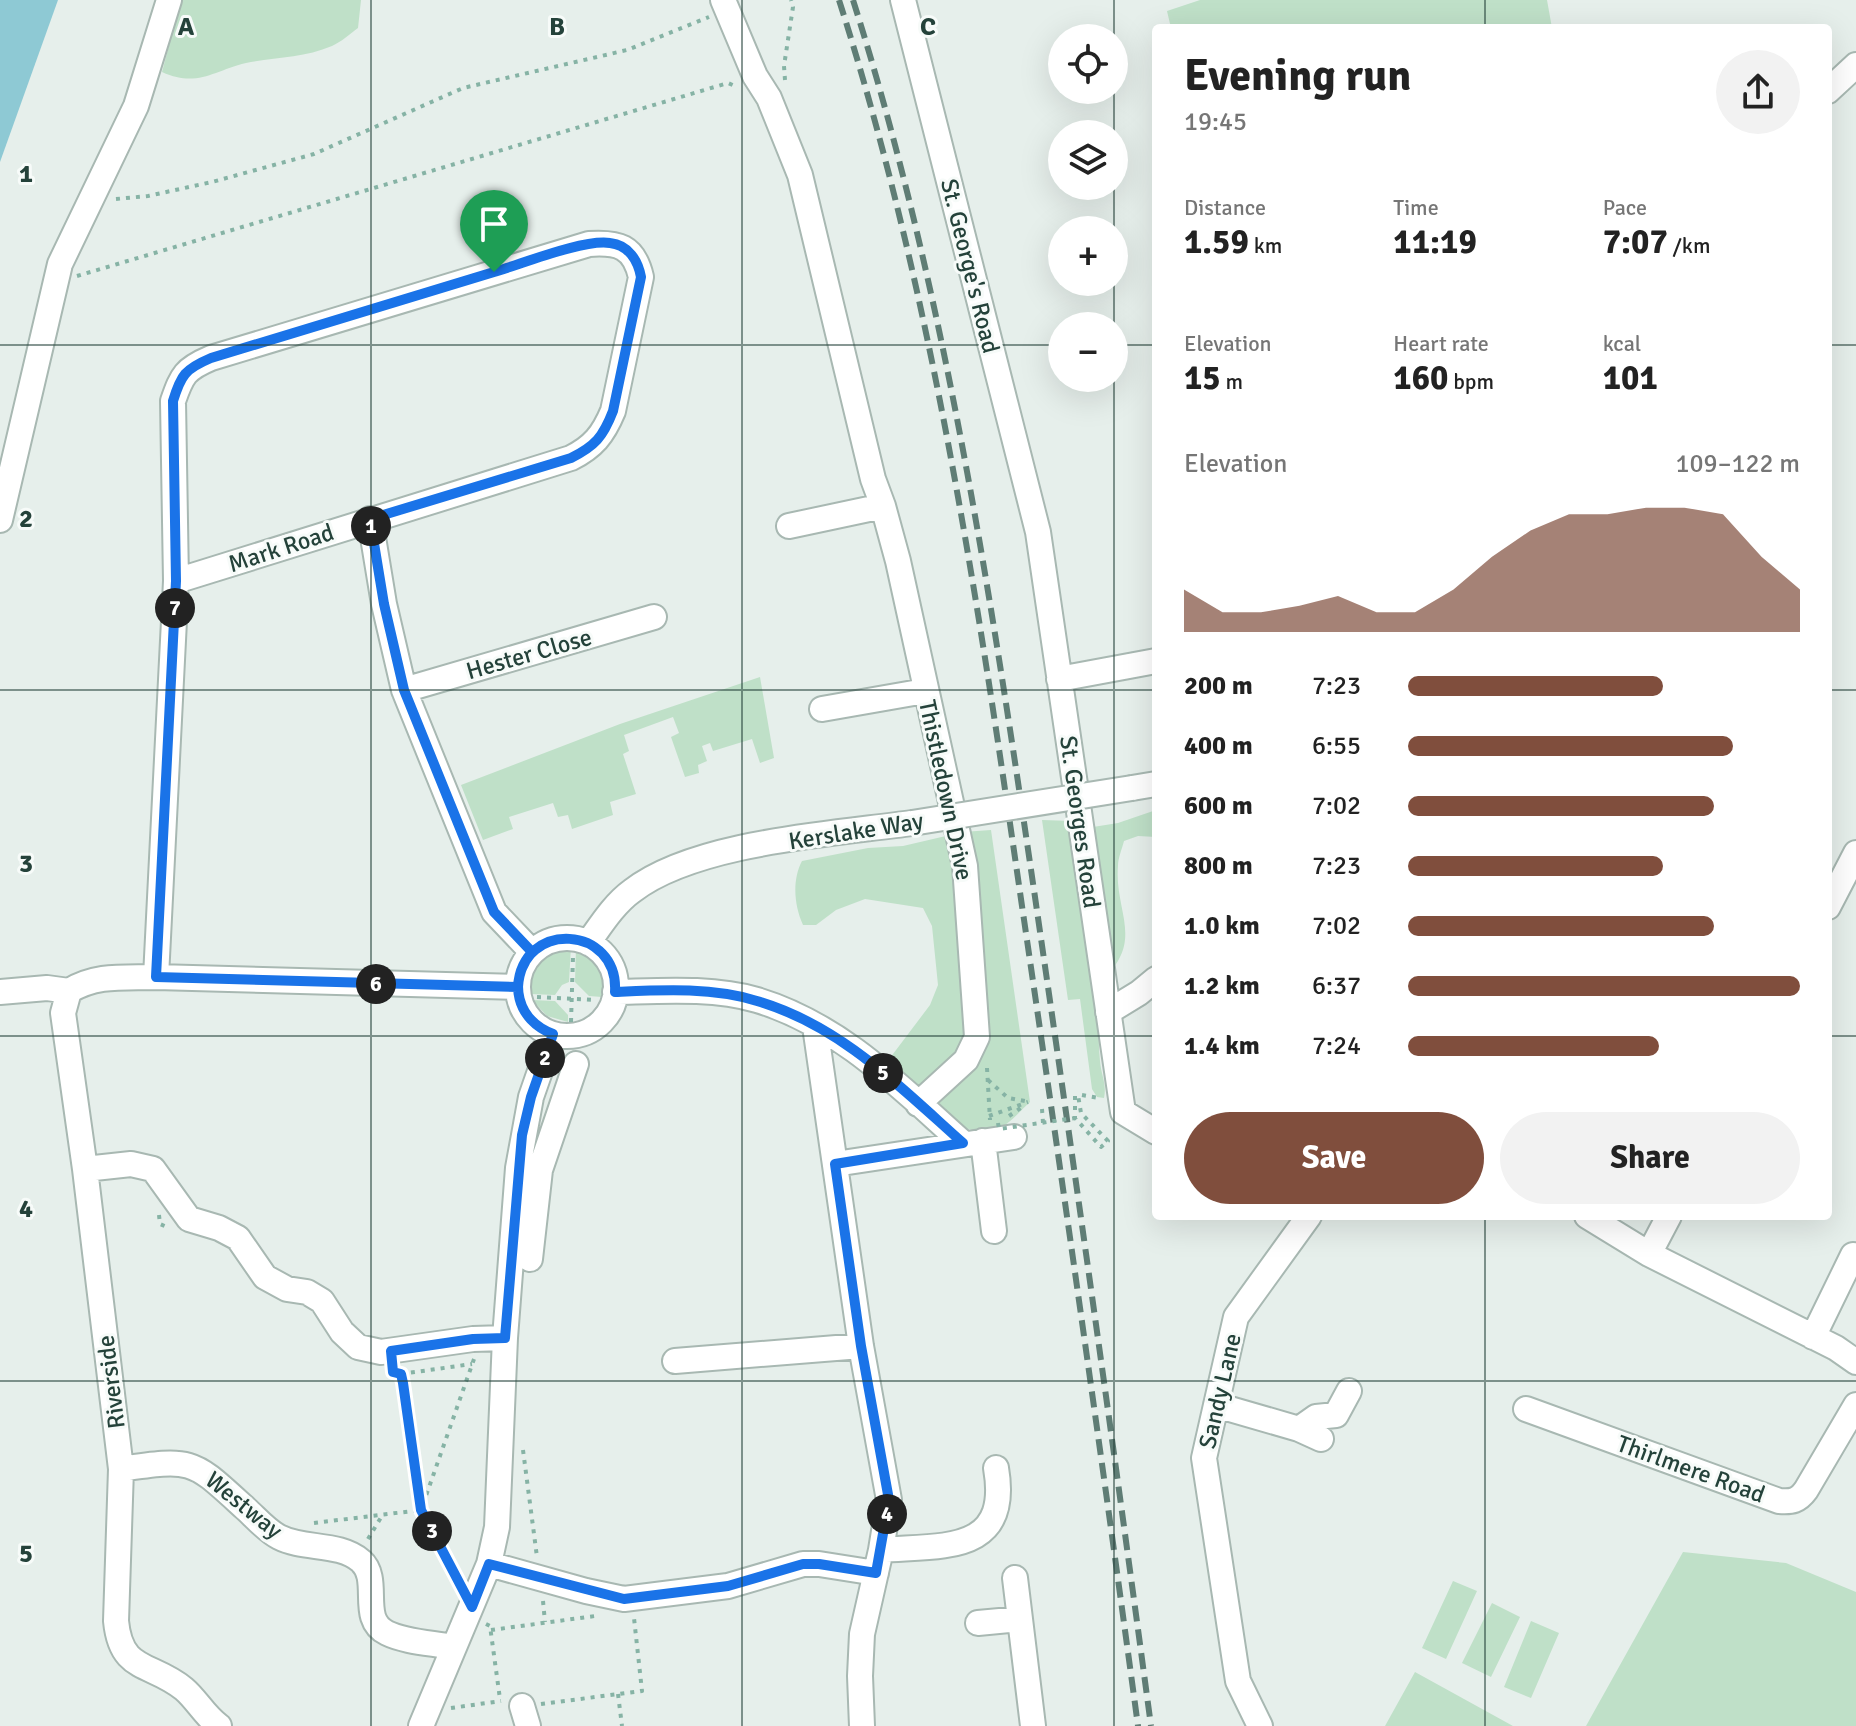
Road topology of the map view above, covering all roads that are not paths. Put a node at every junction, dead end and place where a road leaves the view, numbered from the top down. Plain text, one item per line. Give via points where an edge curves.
1 (169, 0) edge
2 (903, 0) edge
3 (725, 5) edge
4 (1856, 65) edge
5 (1832, 87) edge
6 (883, 506) junction
7 (370, 519) junction
8 (0, 520) edge
9 (789, 526) dead end
10 (1038, 532) joint
11 (176, 581) junction
12 (654, 617) dead end
13 (1152, 662) edge
14 (1059, 679) junction
15 (404, 690) junction
16 (925, 691) junction
17 (822, 709) dead end
18 (1144, 786) edge
19 (1856, 853) edge
20 (1832, 899) edge
21 (581, 945) junction
22 (532, 952) junction
23 (156, 977) junction
24 (1152, 982) edge
25 (69, 991) junction
26 (0, 992) edge
27 (524, 992) junction
28 (608, 996) junction
29 (1108, 1012) junction
30 (815, 1026) junction
31 (562, 1028) junction
32 (576, 1064) dead end
33 (918, 1104) junction
34 (1152, 1130) edge
35 (1014, 1137) dead end
36 (973, 1142) junction
37 (835, 1164) junction
38 (85, 1169) junction
39 (529, 1169) junction
40 (1306, 1220) edge
41 (1594, 1220) edge
42 (1667, 1220) edge
43 (994, 1231) dead end
44 (1649, 1254) junction
45 (1853, 1255) dead end
46 (530, 1259) dead end
47 (1813, 1337) junction
48 (494, 1339) junction
49 (861, 1346) junction
50 (675, 1361) dead end
51 (1856, 1362) edge
52 (1349, 1391) dead end
53 (1216, 1405) junction
54 (1856, 1405) edge
55 (1526, 1409) dead end
56 (996, 1468) dead end
57 (121, 1469) junction
58 (879, 1562) junction
59 (489, 1564) junction
60 (1015, 1578) dead end
61 (1020, 1619) junction
62 (978, 1623) dead end
63 (453, 1647) junction
64 (219, 1726) edge
65 (421, 1726) edge
66 (862, 1726) edge
67 (1033, 1726) edge
68 (1260, 1726) edge

1 - 8 street via 136,106 56,278
2 - 10 street, St. George's Road
3 - 6 street, Thistledown Drive via 787,140 809,205
4 - 5 street
6 - 9 street
6 - 16 street, Thistledown Drive
7 - 11 street, Mark Road
7 - 11 street, Mark Road via 591,448 613,411 641,277 637,260 622,247 589,244 190,367 173,401
7 - 15 street
10 - 14 street, St. Georges Road
11 - 23 street, Mark Road
12 - 15 street, Hester Close
13 - 14 street
14 - 29 street, St. Georges Road
15 - 22 street via 494,912
16 - 17 street
16 - 33 street, Thistledown Drive via 965,866 977,1027 966,1060
18 - 21 street, Kerslake Way, bridge via 711,855 663,872 631,891
19 - 20 street
21 - 22 street via 559,939
21 - 28 street via 601,952 609,963 614,977
22 - 27 street via 521,968
23 - 25 street via 101,979
23 - 27 street
24 - 29 street
25 - 26 street
25 - 38 street, Riverside via 63,1013
27 - 31 street via 520,1003 539,1027
28 - 30 street via 677,990 755,1000
28 - 31 street via 609,1012 594,1027 575,1035
29 - 34 street, St. Georges Road via 1123,1112
30 - 33 street via 845,1042
30 - 37 street
31 - 39 street via 531,1097
32 - 39 street
33 - 36 street
35 - 36 street
36 - 37 street
36 - 43 street
37 - 49 street
38 - 48 street via 131,1164 153,1169 189,1219 238,1238 265,1277 322,1301 358,1347 381,1352
38 - 57 street, Riverside
39 - 46 street
39 - 48 street
40 - 53 street, Sandy Lane via 1236,1317
41 - 44 street
42 - 44 street
44 - 47 street
45 - 47 street
47 - 51 street
48 - 59 street via 497,1527
49 - 50 street
49 - 58 street via 889,1500
52 - 53 street via 1336,1415 1316,1417 1310,1434
53 - 68 street, Sandy Lane via 1204,1458 1238,1681
54 - 55 street, Thirlmere Road via 1806,1490 1791,1502
56 - 58 street via 998,1497 985,1531 957,1545
57 - 63 street, Westway via 173,1462 204,1470 278,1537 344,1551 357,1559 367,1569 379,1629
57 - 64 street, Riverside via 118,1639 135,1662 185,1690
58 - 59 street via 803,1564 728,1586 624,1599
58 - 66 street via 862,1634
59 - 63 street
60 - 61 street
61 - 62 street
61 - 67 street
63 - 65 street

